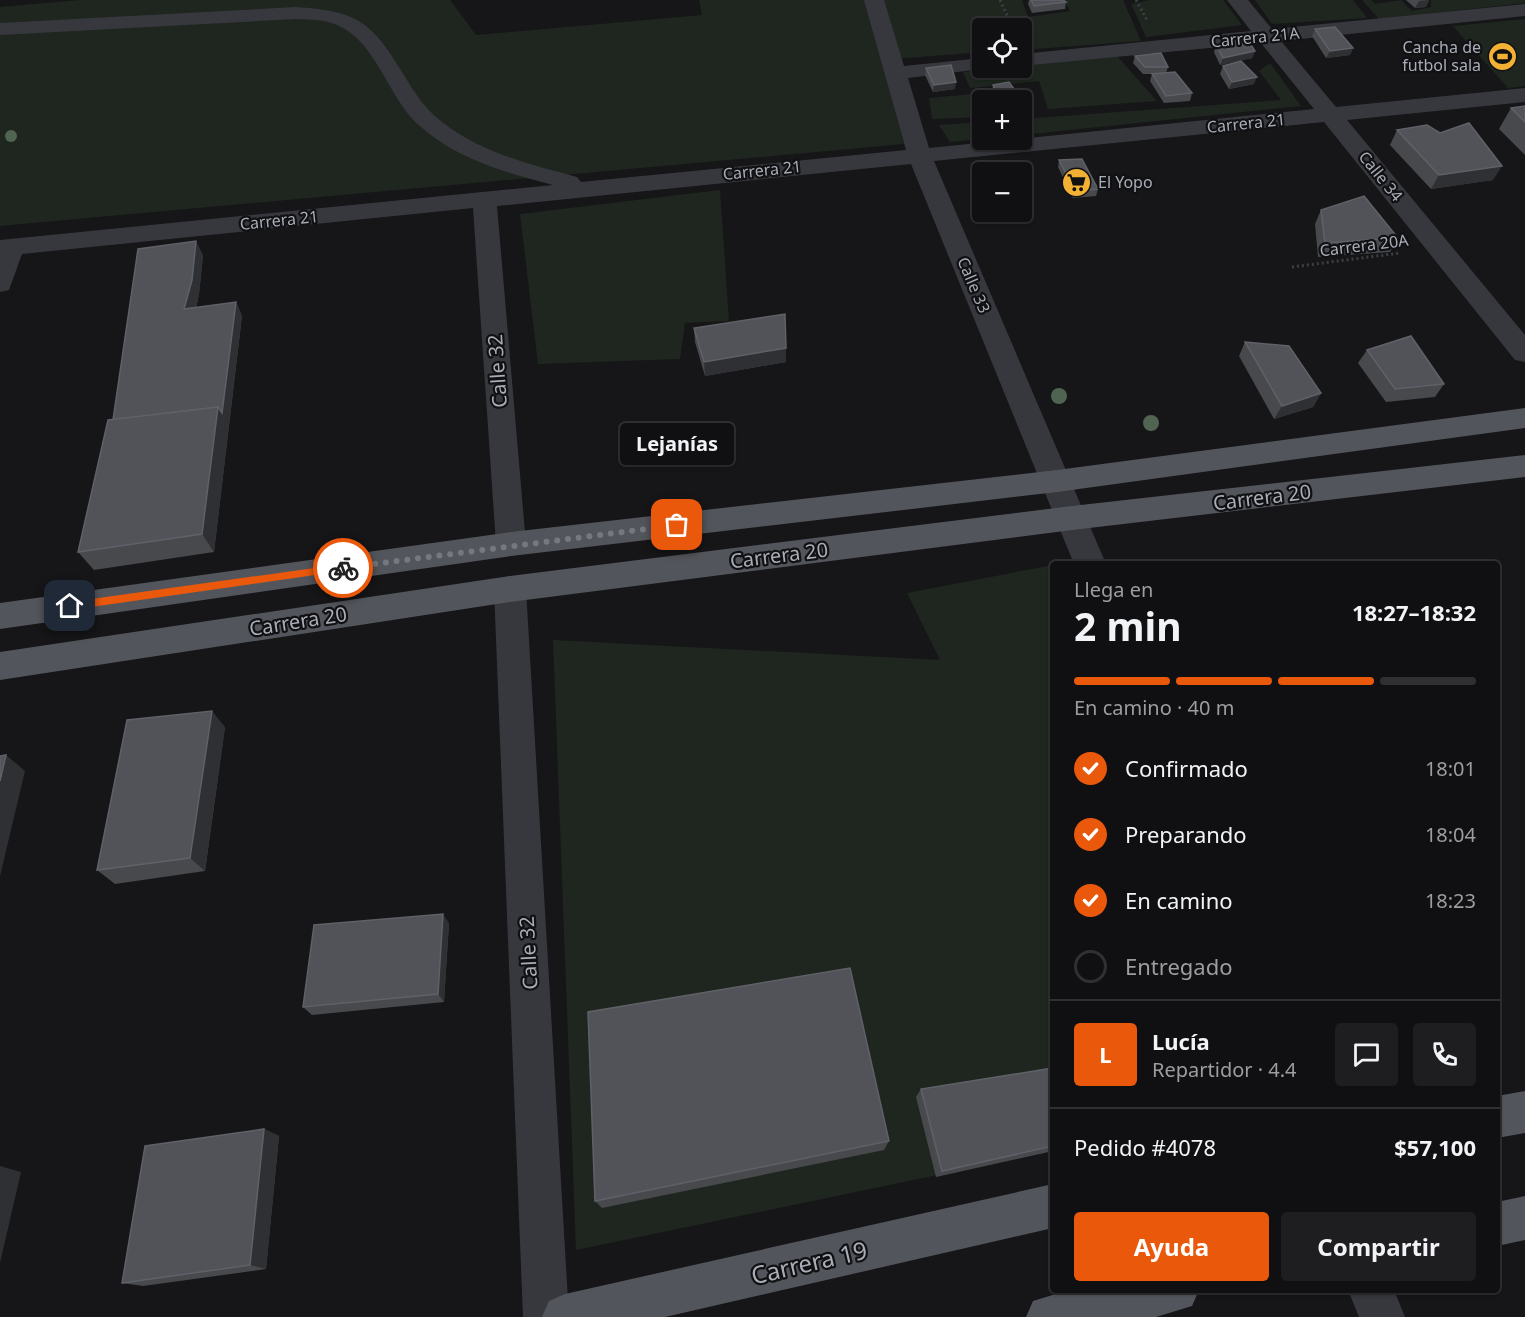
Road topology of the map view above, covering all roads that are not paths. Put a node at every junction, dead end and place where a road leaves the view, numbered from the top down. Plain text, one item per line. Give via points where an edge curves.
1 (874, 0) edge
2 (1237, 0) edge
3 (1525, 10) edge
4 (0, 29) edge
5 (1267, 36) junction
6 (1032, 59) edge
7 (972, 65) edge
8 (896, 73) junction
9 (1525, 95) edge
10 (1330, 114) junction
11 (919, 154) junction
12 (592, 188) junction
13 (484, 198) junction
14 (6, 248) edge
15 (0, 284) edge
16 (1525, 353) edge
17 (1525, 418) edge
18 (1525, 466) edge
19 (1057, 481) junction
20 (1072, 518) junction
21 (511, 544) junction
22 (1089, 561) edge
23 (510, 589) junction
24 (0, 616) edge
25 (0, 666) edge
26 (1525, 1112) edge
27 (1500, 1116) edge
28 (1050, 1207) edge
29 (1525, 1218) edge
30 (1500, 1223) edge
31 (1162, 1293) edge
32 (1372, 1293) edge
33 (546, 1317) edge
34 (565, 1317) edge
35 (1049, 1317) edge
36 (1382, 1317) edge

1 - 8 street, Calle 33
2 - 5 street, Calle 34
3 - 5 street, Carrera 21A
4 - 12 street via 296,13 334,17 358,29 378,48 402,94 426,121 462,146 507,166
5 - 6 street, Carrera 21A
5 - 10 street, Calle 34
7 - 8 street
8 - 11 street, Calle 33
9 - 10 street, Carrera 21
10 - 11 street, Carrera 21
10 - 16 street, Calle 34
11 - 12 street, Carrera 21
11 - 19 street, Calle 33
12 - 13 street, Carrera 21
13 - 14 street, Carrera 21
13 - 21 street, Calle 32
14 - 15 street
17 - 19 main road, Carrera 20
18 - 20 main road, Carrera 20
19 - 20 street, Calle 33
19 - 21 main road, Carrera 20
20 - 22 street, Calle 33
20 - 23 main road, Carrera 20
21 - 24 main road, Carrera 20
23 - 25 main road, Carrera 20
23 - 33 street, Calle 32
26 - 27 main road
28 - 34 main road, Carrera 19
29 - 30 main road
31 - 35 main road
32 - 36 street

